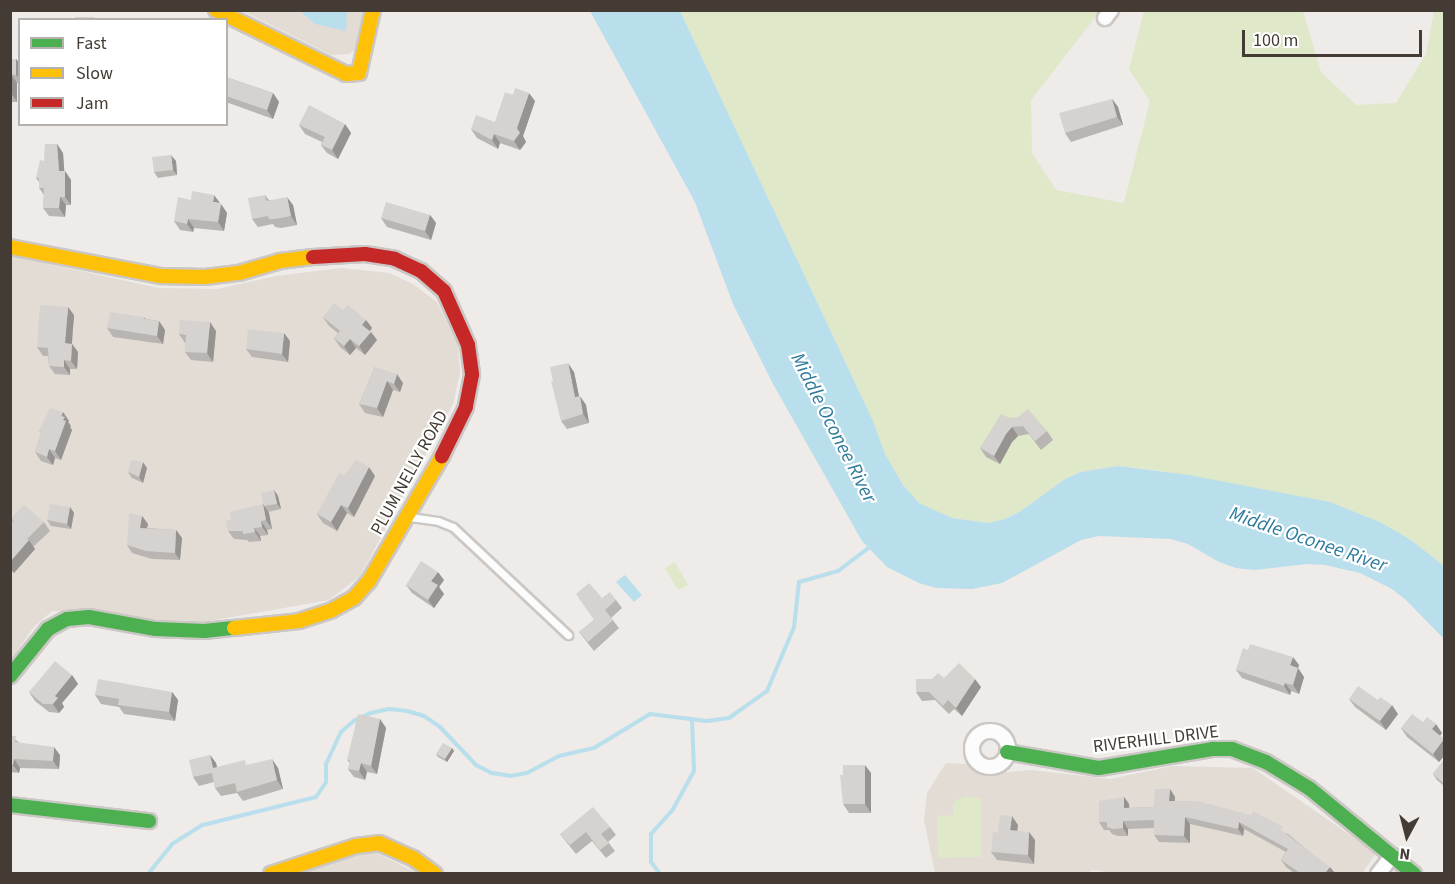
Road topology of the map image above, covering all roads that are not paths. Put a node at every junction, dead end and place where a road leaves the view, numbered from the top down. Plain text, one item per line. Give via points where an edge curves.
1 (216, 10) edge
2 (373, 10) edge
3 (10, 247) edge
4 (408, 516) junction
5 (568, 635) dead end
6 (10, 676) edge
7 (1007, 752) dead end
8 (10, 805) edge
9 (149, 821) dead end
10 (1392, 855) junction
11 (271, 873) edge
12 (435, 873) edge
13 (1378, 873) edge
14 (1414, 873) edge

1 - 2 street via 346,74 359,73
3 - 4 street, PLUM NELLY ROAD via 161,276 205,277 239,273 280,261 365,254 421,271 444,291 460,320 472,375 466,407 454,436
4 - 5 lane via 453,527
4 - 6 street, PLUM NELLY ROAD via 369,581 354,598 332,610 299,621 204,631 156,629 89,617 67,619 48,629
7 - 10 street, RIVERHILL DRIVE via 1099,768 1232,749 1266,762 1308,788
8 - 9 street
10 - 13 street
10 - 14 street, RIVERHILL DRIVE
11 - 12 street via 356,846 378,843 413,858

